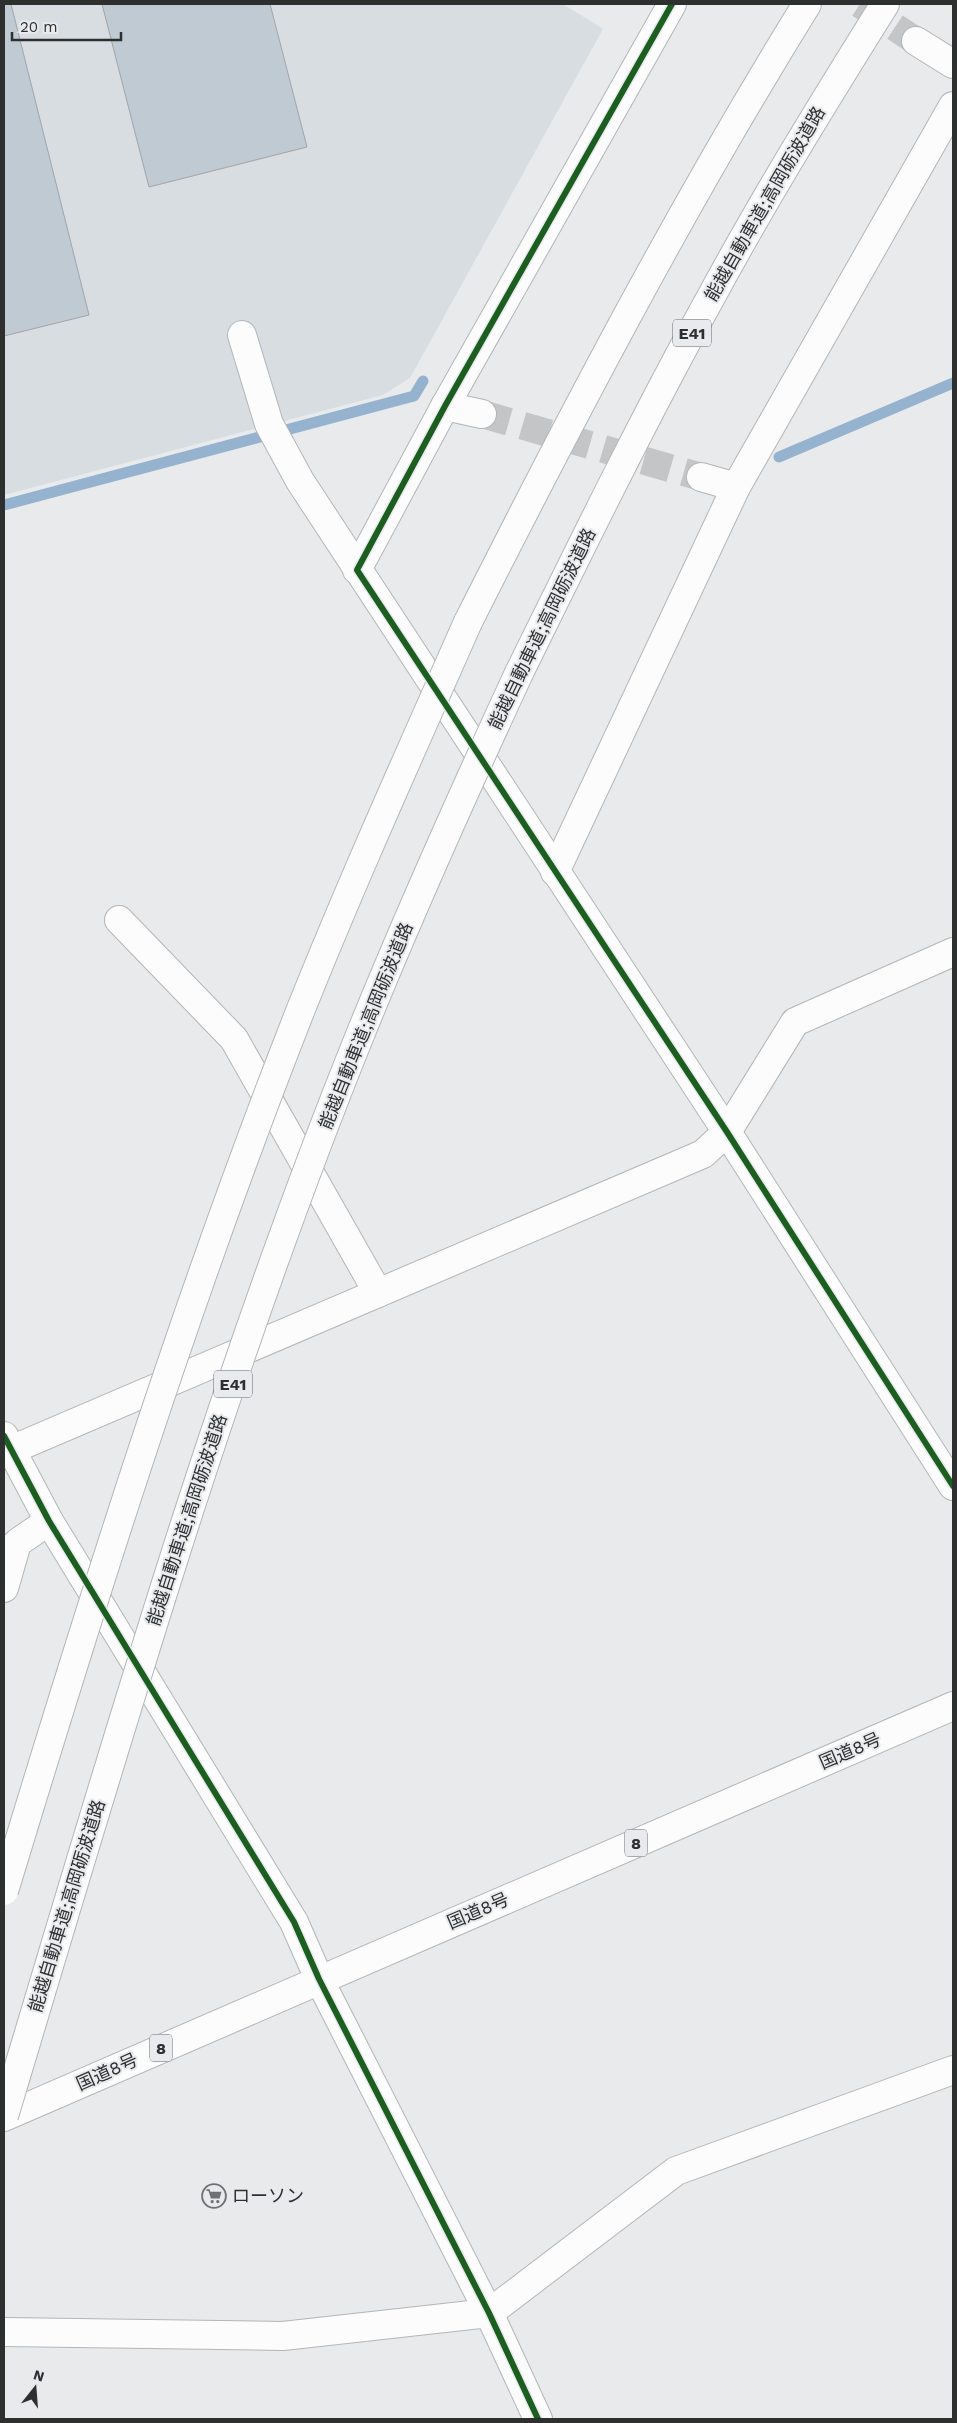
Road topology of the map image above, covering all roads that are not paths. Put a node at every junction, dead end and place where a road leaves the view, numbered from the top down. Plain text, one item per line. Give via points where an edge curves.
1 (672, 4) edge
2 (807, 4) edge
3 (885, 4) edge
4 (916, 40) tunnel mouth
5 (953, 64) edge
6 (953, 106) edge
7 (242, 336) dead end
8 (445, 406) junction
9 (482, 414) tunnel mouth
10 (702, 477) tunnel mouth
11 (736, 487) junction
12 (357, 570) junction
13 (555, 872) junction
14 (118, 920) dead end
15 (953, 952) edge
16 (727, 1132) junction
17 (378, 1293) junction
18 (6, 1446) edge
19 (953, 1486) edge
20 (49, 1521) junction
21 (4, 1588) edge
22 (953, 1706) edge
23 (4, 1891) edge
24 (319, 1979) junction
25 (953, 2070) edge
26 (4, 2116) edge
27 (489, 2312) junction
28 (4, 2332) edge
29 (538, 2419) edge

1 - 8 main road
2 - 23 main road, bridge via 659,254 562,436 468,622 384,814 302,1008 223,1217 140,1456
3 - 26 main road, 能越自動車道;高岡砺波道路 / E41, bridge via 823,103 711,297 612,484 518,673 369,1014 287,1228 203,1468 125,1712
4 - 5 main road
6 - 11 main road
7 - 12 main road via 268,424
8 - 9 main road
8 - 12 main road
10 - 11 main road
11 - 13 main road
12 - 13 main road
13 - 16 main road
14 - 17 main road via 234,1039
15 - 16 main road via 795,1022
16 - 17 main road via 703,1154
16 - 19 main road
17 - 18 main road
18 - 20 main road
20 - 21 main road via 17,1543
20 - 24 main road via 294,1922
22 - 24 main road, 国道8号 / 8
24 - 26 main road, 国道8号 / 8
24 - 27 main road
25 - 27 main road via 676,2171
27 - 28 main road via 283,2336
27 - 29 main road

